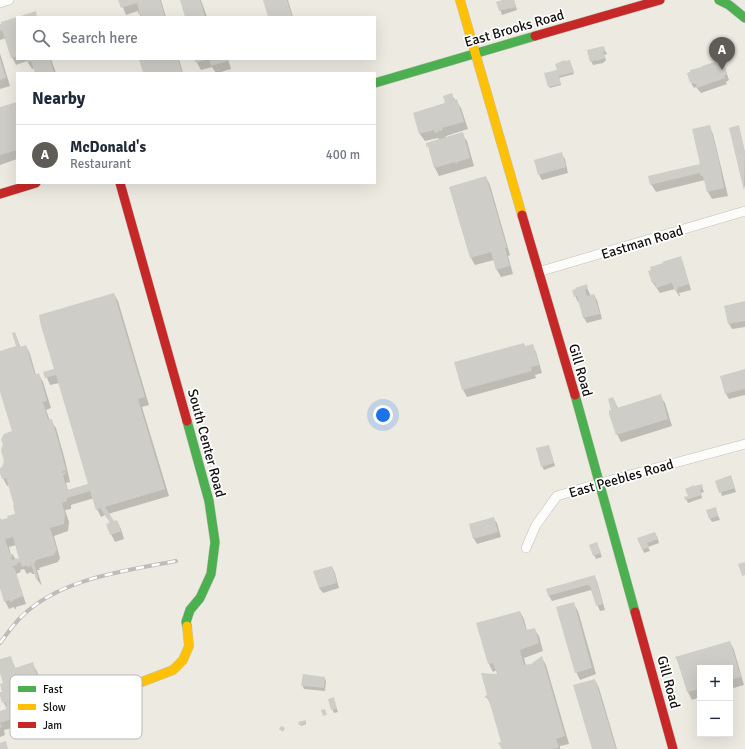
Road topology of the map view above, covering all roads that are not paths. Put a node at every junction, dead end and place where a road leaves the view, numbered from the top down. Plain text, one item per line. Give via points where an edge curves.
1 (9, 0) edge
2 (460, 0) edge
3 (660, 0) edge
4 (718, 0) edge
5 (0, 3) edge
6 (745, 18) edge
7 (475, 53) junction
8 (376, 83) edge
9 (33, 184) edge
10 (120, 184) edge
11 (0, 194) edge
12 (745, 211) edge
13 (538, 272) junction
14 (745, 444) edge
15 (600, 483) junction
16 (526, 548) dead end
17 (142, 682) edge
18 (673, 749) edge

1 - 5 street
2 - 7 street, Gill Road
3 - 7 street, East Brooks Road
4 - 6 street via 729,4
7 - 8 street, East Brooks Road
7 - 13 street, Gill Road
9 - 11 street
10 - 17 street, South Center Road via 209,500 215,542 211,574 186,622 189,646 183,660 173,670
12 - 13 street, Eastman Road
13 - 15 street, Gill Road
14 - 15 street, East Peebles Road
15 - 16 street, East Peebles Road via 557,496 536,525
15 - 18 street, Gill Road

